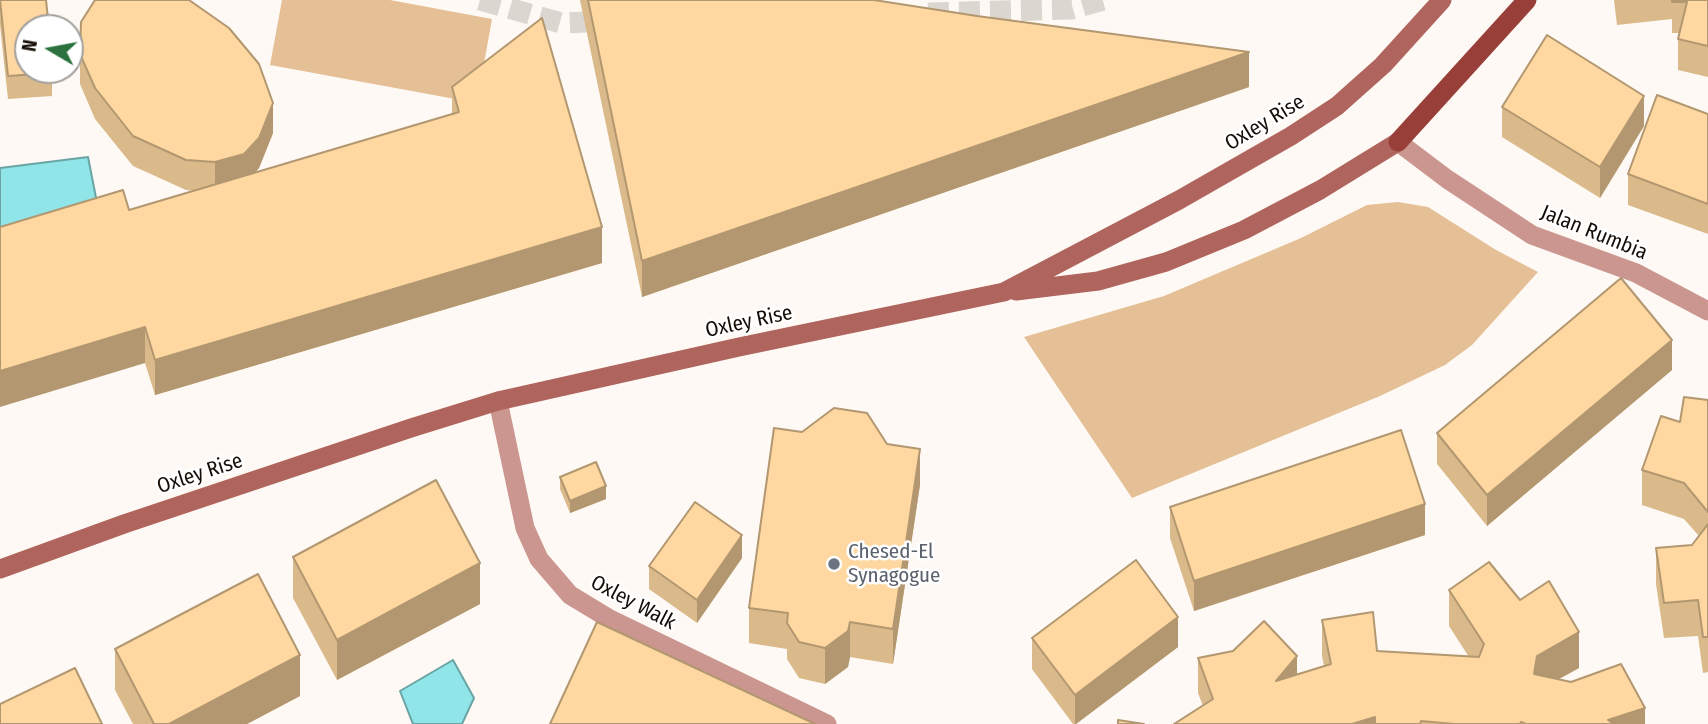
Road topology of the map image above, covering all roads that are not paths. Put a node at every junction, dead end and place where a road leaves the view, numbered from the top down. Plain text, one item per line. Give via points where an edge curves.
1 (1442, 0) edge
2 (1527, 0) edge
3 (1398, 142) junction
4 (1004, 292) junction
5 (1708, 310) edge
6 (498, 401) junction
7 (0, 569) edge
8 (827, 724) edge

1 - 4 main road, Oxley Rise via 1383,65 1337,106 1179,200
2 - 3 main road
3 - 4 main road via 1244,230 1166,262 1098,281
3 - 5 street, Jalan Rumbia via 1532,235 1636,273
4 - 6 main road, Oxley Rise
6 - 7 main road, Oxley Rise
6 - 8 street, Oxley Walk via 525,528 539,559 570,596

